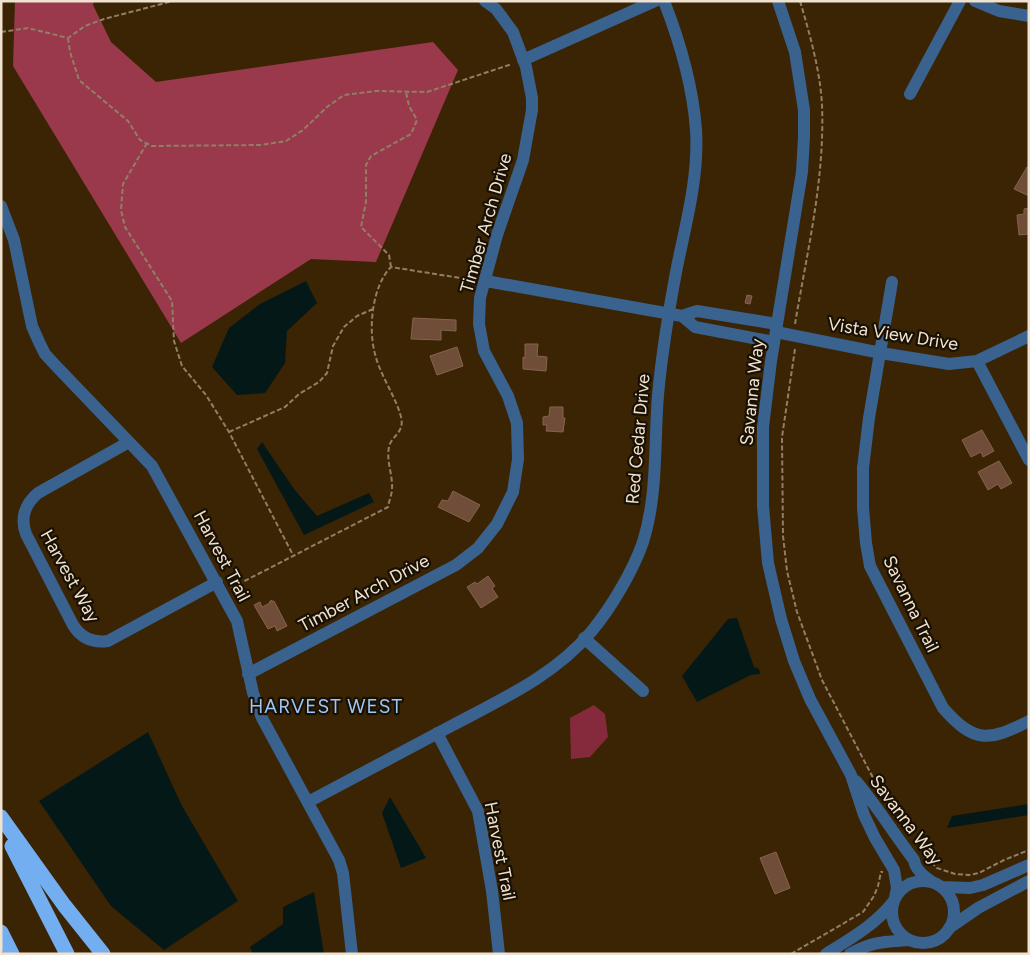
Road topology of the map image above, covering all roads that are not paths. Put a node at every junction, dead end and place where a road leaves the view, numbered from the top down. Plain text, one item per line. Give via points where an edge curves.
1 (485, 1) edge
2 (655, 1) edge
3 (664, 1) edge
4 (778, 1) edge
5 (960, 1) edge
6 (975, 1) edge
7 (1029, 16) edge
8 (523, 60) junction
9 (910, 94) dead end
10 (1, 206) edge
11 (486, 281) junction
12 (892, 282) dead end
13 (676, 315) junction
14 (776, 332) junction
15 (1029, 336) edge
16 (881, 353) junction
17 (977, 361) junction
18 (129, 442) junction
19 (1029, 460) edge
20 (219, 587) junction
21 (584, 638) junction
22 (248, 674) junction
23 (643, 691) dead end
24 (1029, 721) edge
25 (437, 733) junction
26 (851, 776) junction
27 (308, 802) junction
28 (1, 817) edge
29 (1, 826) edge
30 (1029, 865) edge
31 (1029, 881) edge
32 (937, 885) junction
33 (895, 899) junction
34 (949, 928) junction
35 (1, 932) edge
36 (909, 940) junction
37 (12, 954) edge
38 (67, 954) edge
39 (103, 954) edge
40 (352, 954) edge
41 (499, 954) edge
42 (826, 954) edge
43 (850, 954) edge

1 - 8 street, Timber Arch Drive via 496,9 513,32
2 - 8 street
3 - 13 street, Red Cedar Drive via 685,64 694,108 697,148
4 - 14 street, Savanna Way via 795,52 804,128 802,172
5 - 9 street
6 - 7 street via 999,11
8 - 11 street, Timber Arch Drive via 532,98 526,147 497,235
10 - 18 street, Harvest Trail via 14,240 32,326 45,354
11 - 13 street, Vista View Drive
11 - 22 street, Timber Arch Drive via 480,298 484,351 508,396 517,423 518,459 513,492 497,524 478,548 456,565
12 - 16 street, Savanna Trail
13 - 14 street, Vista View Drive via 697,311
13 - 14 street, Vista View Drive via 695,326
13 - 21 street, Red Cedar Drive via 658,395 653,497 642,542 620,591
14 - 16 street, Vista View Drive
14 - 26 street, Savanna Way via 763,427 763,506 768,563 794,660
15 - 17 street, Vista View Drive
16 - 17 street, Vista View Drive via 949,364
16 - 24 street, Savanna Trail via 864,468 863,508 870,566 943,708 956,722 978,736 992,736
17 - 19 street
18 - 20 street, Harvest Trail via 152,466
18 - 20 street, Harvest Way via 38,493 25,509 26,534 77,632 87,639 108,641
20 - 22 street, Harvest Trail via 238,621
21 - 23 street
21 - 25 street, Red Cedar Drive via 561,661 526,686
22 - 27 street, Harvest Trail via 262,718
25 - 27 street, Red Cedar Drive
25 - 41 street, Harvest Trail via 478,810
26 - 32 street, Savanna Way via 876,806 915,865
26 - 33 street, Savanna Way via 864,815 894,870
27 - 40 street, Harvest Trail via 343,873
28 - 39 highway
29 - 38 highway
30 - 32 street via 970,888
31 - 34 street via 978,908
32 - 33 street via 927,881 912,883
32 - 34 street via 950,896 954,909
33 - 36 street via 892,908 894,923
33 - 42 street via 869,926
34 - 36 street via 934,941
35 - 37 highway
36 - 43 street via 870,944

